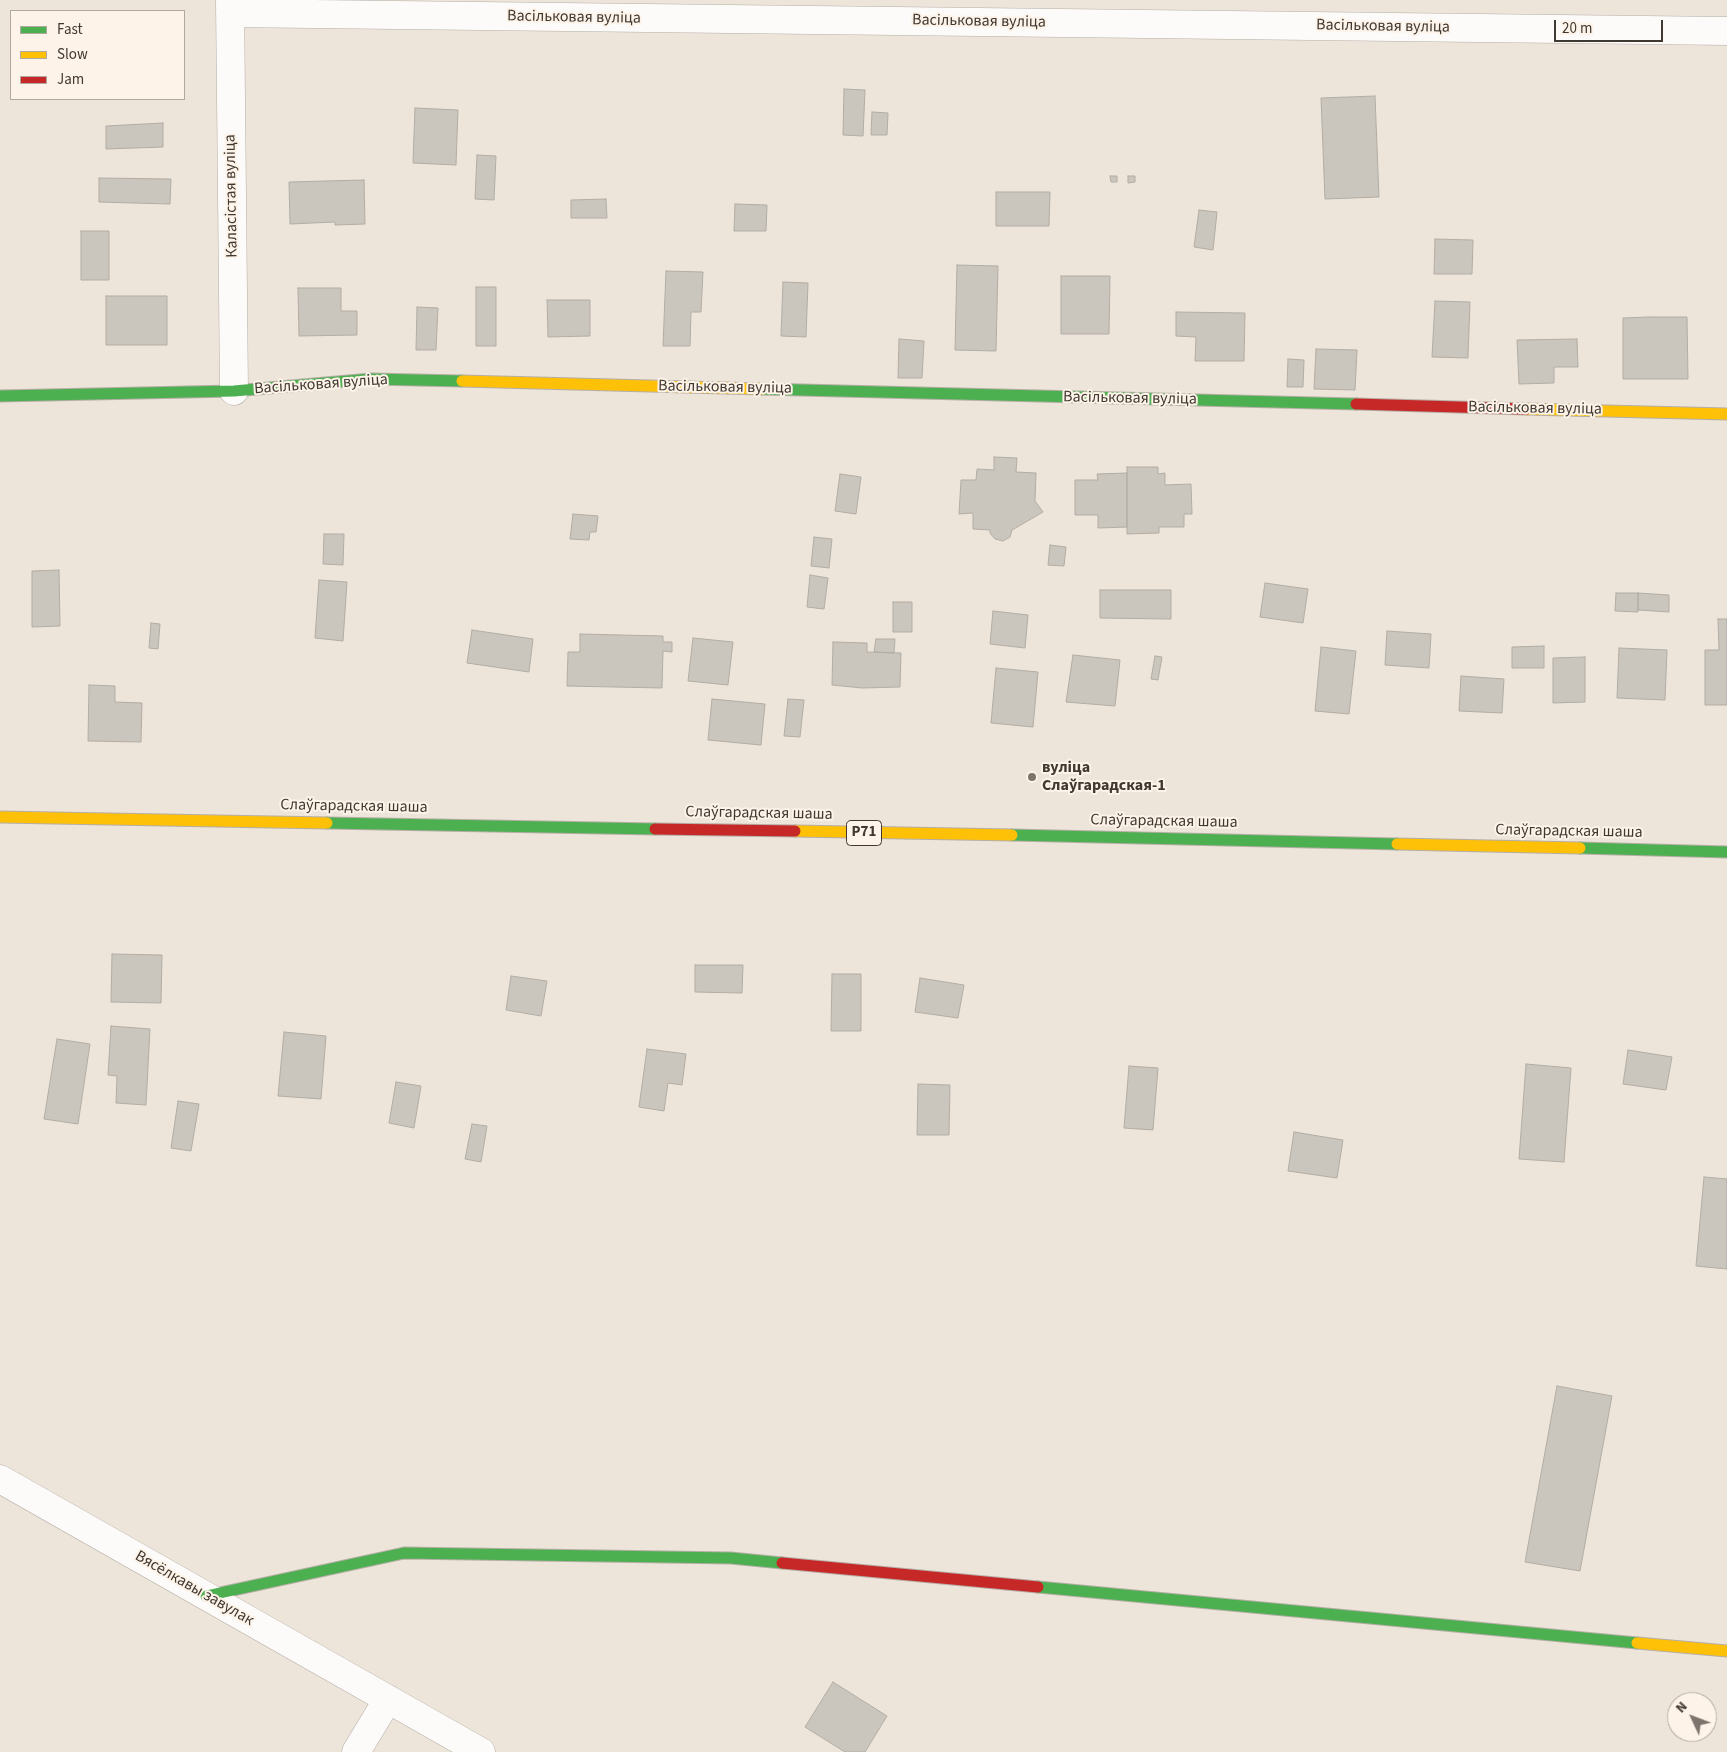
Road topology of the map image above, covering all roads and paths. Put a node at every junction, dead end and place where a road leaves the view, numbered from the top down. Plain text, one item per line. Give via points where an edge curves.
1 (230, 7) edge
2 (1727, 31) edge
3 (234, 391) junction
4 (0, 396) edge
5 (1727, 414) edge
6 (0, 817) edge
7 (1727, 852) edge
8 (0, 1479) edge
9 (206, 1596) junction
10 (1727, 1652) edge
11 (388, 1699) junction
12 (356, 1752) edge
13 (481, 1752) edge

1 - 2 street, Васільковая вуліца
1 - 3 street, Каласістая вуліца
3 - 4 street, Васільковая вуліца
3 - 5 street, Васільковая вуліца via 370,379
6 - 7 street, Слаўгарадская шаша / Р71 via 1172,838
8 - 9 street, Вясёлкавы завулак
9 - 10 street via 404,1553 731,1558
9 - 11 street, Вясёлкавы завулак
11 - 12 street
11 - 13 street, Вясёлкавы завулак

